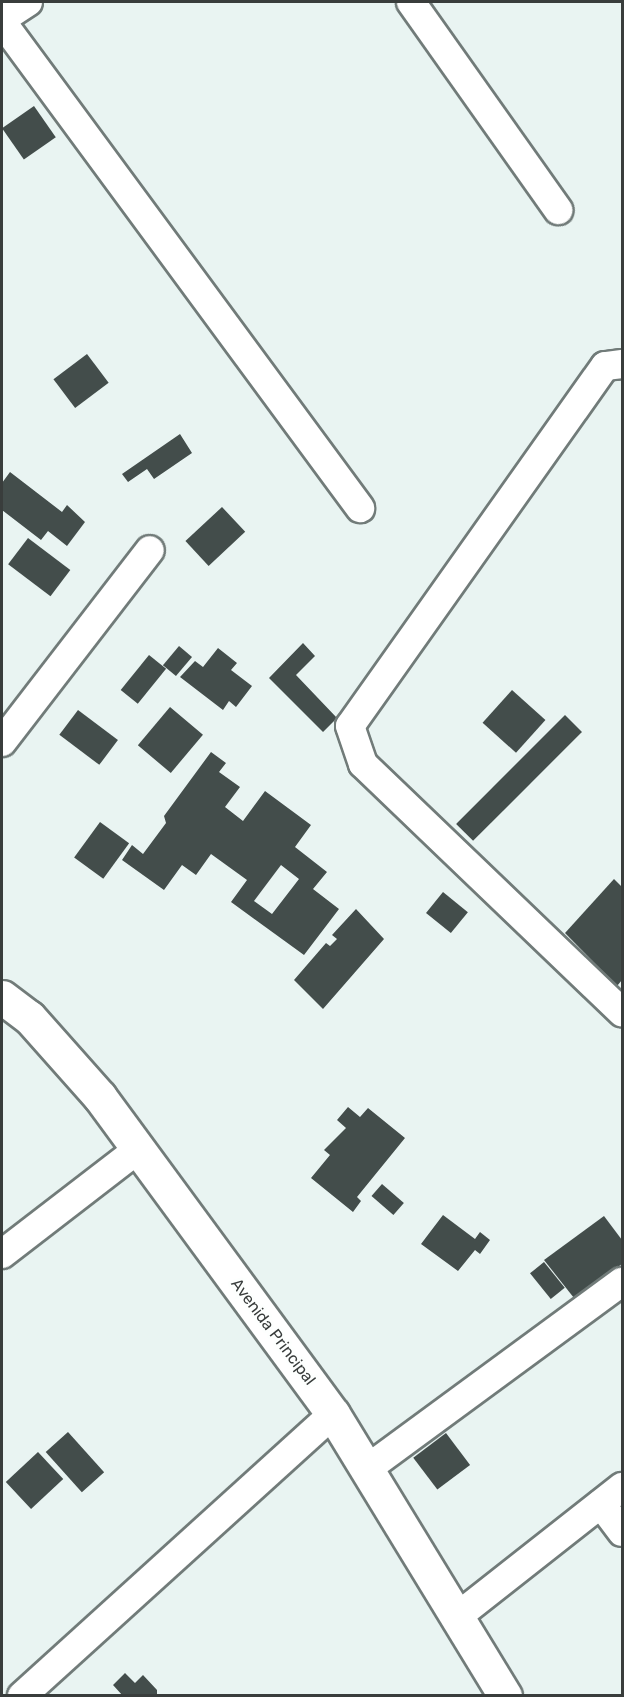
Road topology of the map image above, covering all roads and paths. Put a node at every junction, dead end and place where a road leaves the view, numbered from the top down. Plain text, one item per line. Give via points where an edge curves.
1 (28, 2) edge
2 (411, 2) edge
3 (2, 21) edge
4 (558, 210) dead end
5 (622, 364) edge
6 (360, 508) dead end
7 (150, 550) dead end
8 (2, 742) edge
9 (2, 997) edge
10 (622, 1012) edge
11 (137, 1150) junction
12 (2, 1254) edge
13 (622, 1282) edge
14 (333, 1414) junction
15 (367, 1468) junction
16 (612, 1495) edge
17 (622, 1532) edge
18 (458, 1616) junction
19 (22, 1695) edge
20 (505, 1695) edge

1 - 3 street
2 - 4 street
3 - 6 street
5 - 10 street via 605,366 350,726 363,764
7 - 8 street
9 - 11 street, Avenida Principal via 37,1026 100,1097
11 - 12 street
11 - 14 street, Avenida Principal
13 - 15 street
14 - 15 street, Avenida Principal
14 - 19 street
15 - 18 street, Avenida Principal
16 - 17 street
16 - 18 street
18 - 20 street, Avenida Principal

